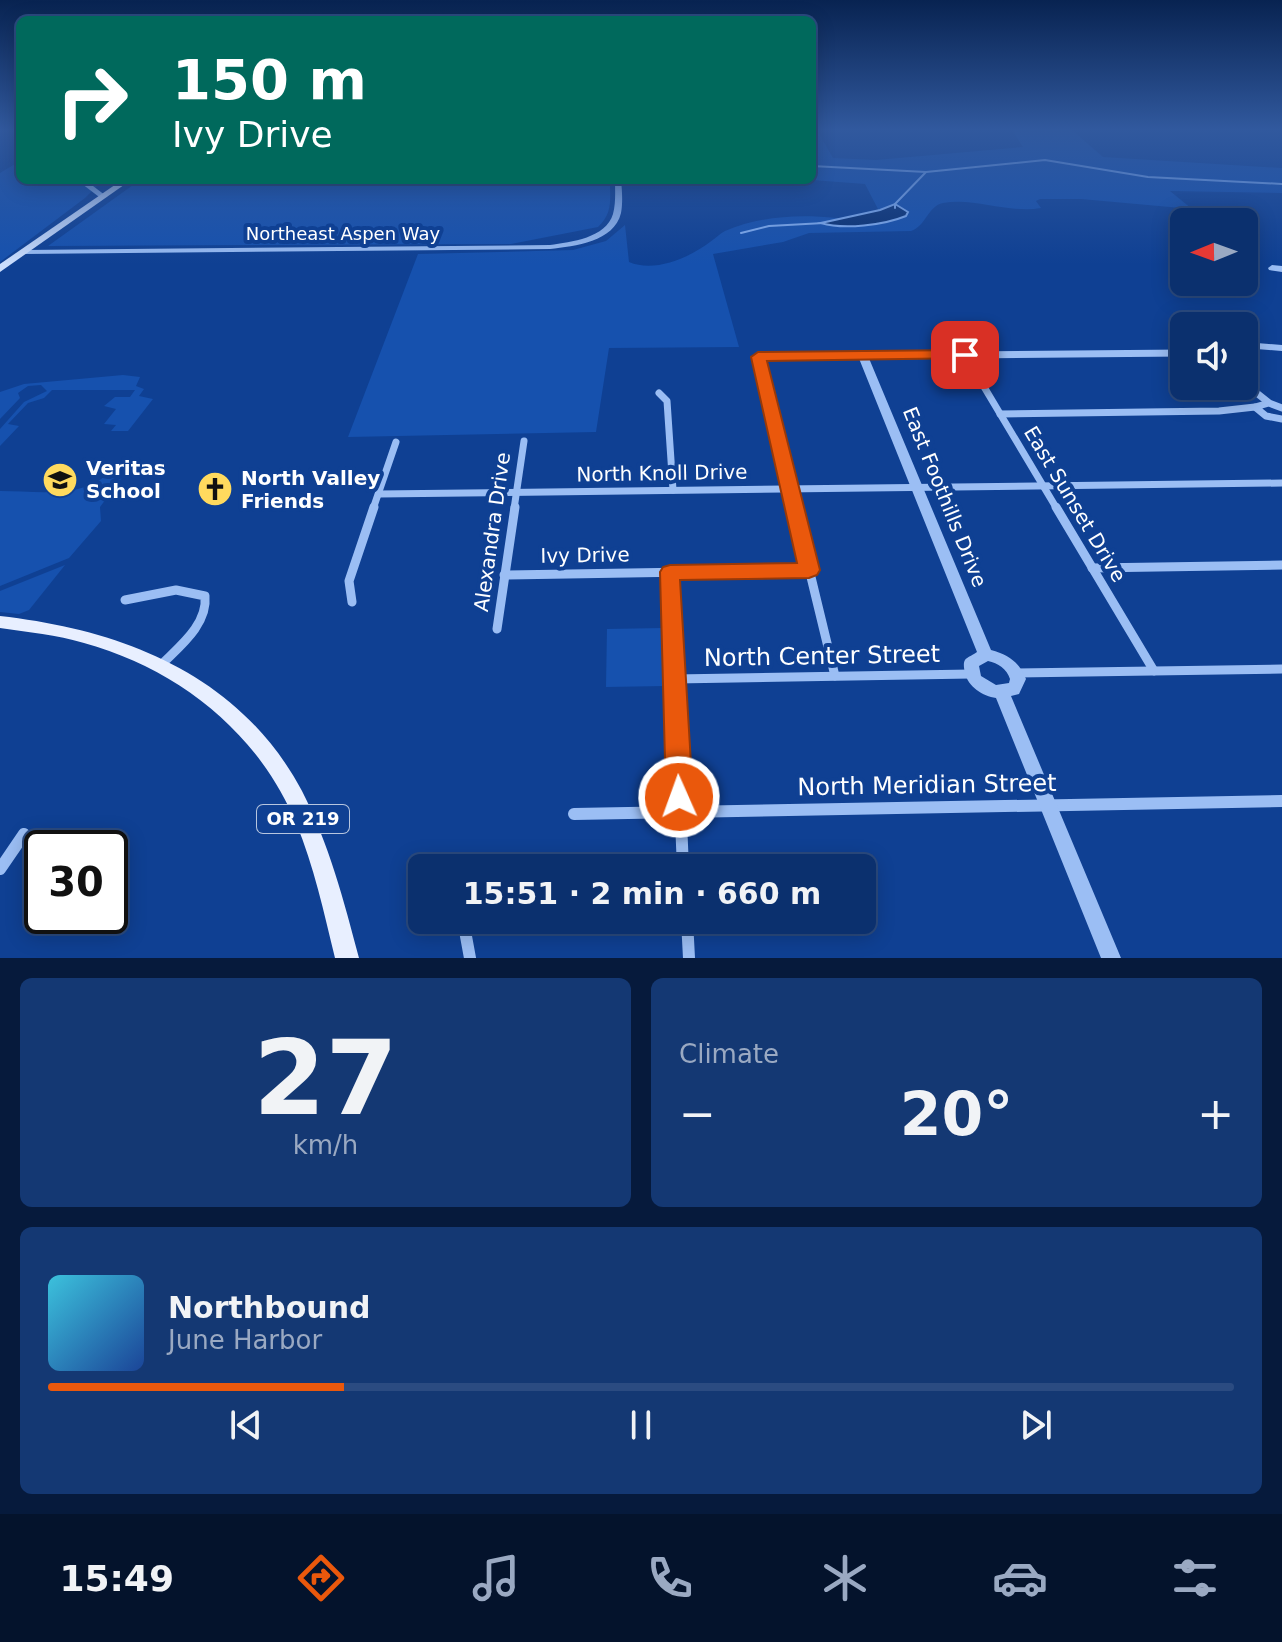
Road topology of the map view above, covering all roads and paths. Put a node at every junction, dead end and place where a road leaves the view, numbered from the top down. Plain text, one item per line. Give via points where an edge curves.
1 (86, 184) edge
2 (121, 184) edge
3 (618, 184) edge
4 (102, 196) junction
5 (23, 252) junction
6 (0, 269) edge
7 (1258, 346) edge
8 (1282, 348) edge
9 (1170, 353) edge
10 (965, 355) junction
11 (863, 356) junction
12 (659, 393) dead end
13 (1258, 395) edge
14 (1254, 400) edge
15 (1269, 403) junction
16 (1282, 407) edge
17 (1259, 408) junction
18 (1000, 414) junction
19 (1280, 420) edge
20 (524, 441) dead end
21 (396, 442) dead end
22 (1282, 483) edge
23 (1043, 486) junction
24 (917, 488) junction
25 (673, 490) junction
26 (790, 490) junction
27 (516, 492) junction
28 (379, 494) junction
29 (1282, 565) edge
30 (1092, 568) junction
31 (809, 570) junction
32 (670, 572) junction
33 (504, 575) junction
34 (125, 600) dead end
35 (352, 602) dead end
36 (0, 622) edge
37 (497, 629) dead end
38 (986, 655) junction
39 (162, 664) junction
40 (1282, 669) edge
41 (1154, 671) junction
42 (1017, 673) junction
43 (971, 674) junction
44 (835, 676) junction
45 (675, 679) junction
46 (1002, 693) junction
47 (1282, 801) edge
48 (1048, 805) junction
49 (680, 812) junction
50 (574, 814) dead end
51 (24, 834) dead end
52 (682, 854) edge
53 (0, 869) edge
54 (466, 934) edge
55 (688, 934) edge
56 (347, 958) edge
57 (470, 958) edge
58 (689, 958) edge
59 (1111, 958) edge

1 - 4 street
2 - 4 main road
3 - 5 street, Northeast Aspen Way via 611,225 589,238 550,247
4 - 5 main road
5 - 6 main road
7 - 8 street
9 - 10 street
10 - 11 street
10 - 18 street, East Sunset Drive
11 - 24 street, East Foothills Drive
11 - 26 street via 758,357
12 - 25 street via 667,401
13 - 15 street
14 - 17 street
15 - 16 street
15 - 17 street
17 - 18 street
17 - 19 street
18 - 23 street, East Sunset Drive
20 - 27 street, Alexandra Drive
21 - 28 street
22 - 23 street, North Knoll Drive
23 - 24 street, North Knoll Drive
23 - 30 street, East Sunset Drive
24 - 26 street, North Knoll Drive
24 - 38 street, East Foothills Drive
25 - 26 street, North Knoll Drive
25 - 27 street, North Knoll Drive
26 - 31 street
27 - 28 street, North Knoll Drive
27 - 33 street, Alexandra Drive
28 - 35 street via 349,581
29 - 30 street
30 - 41 street, East Sunset Drive
31 - 32 street, Ivy Drive
31 - 44 street
32 - 33 street, Ivy Drive
32 - 45 street
33 - 37 street, Alexandra Drive
34 - 39 street via 152,592 205,596 202,616
36 - 39 main road, OR 219 via 87,635
38 - 42 street via 1007,662
38 - 43 street via 975,659
39 - 56 main road, OR 219 via 235,719 283,777 318,858
40 - 41 street
41 - 42 street
42 - 46 street via 1014,689
43 - 44 street, North Center Street
43 - 46 street via 979,685
44 - 45 street, North Center Street
45 - 49 street
46 - 48 street
47 - 48 street, North Meridian Street
48 - 49 street, North Meridian Street
48 - 59 street
49 - 50 street, North Meridian Street
49 - 52 street
51 - 53 street
54 - 57 street
55 - 58 street

